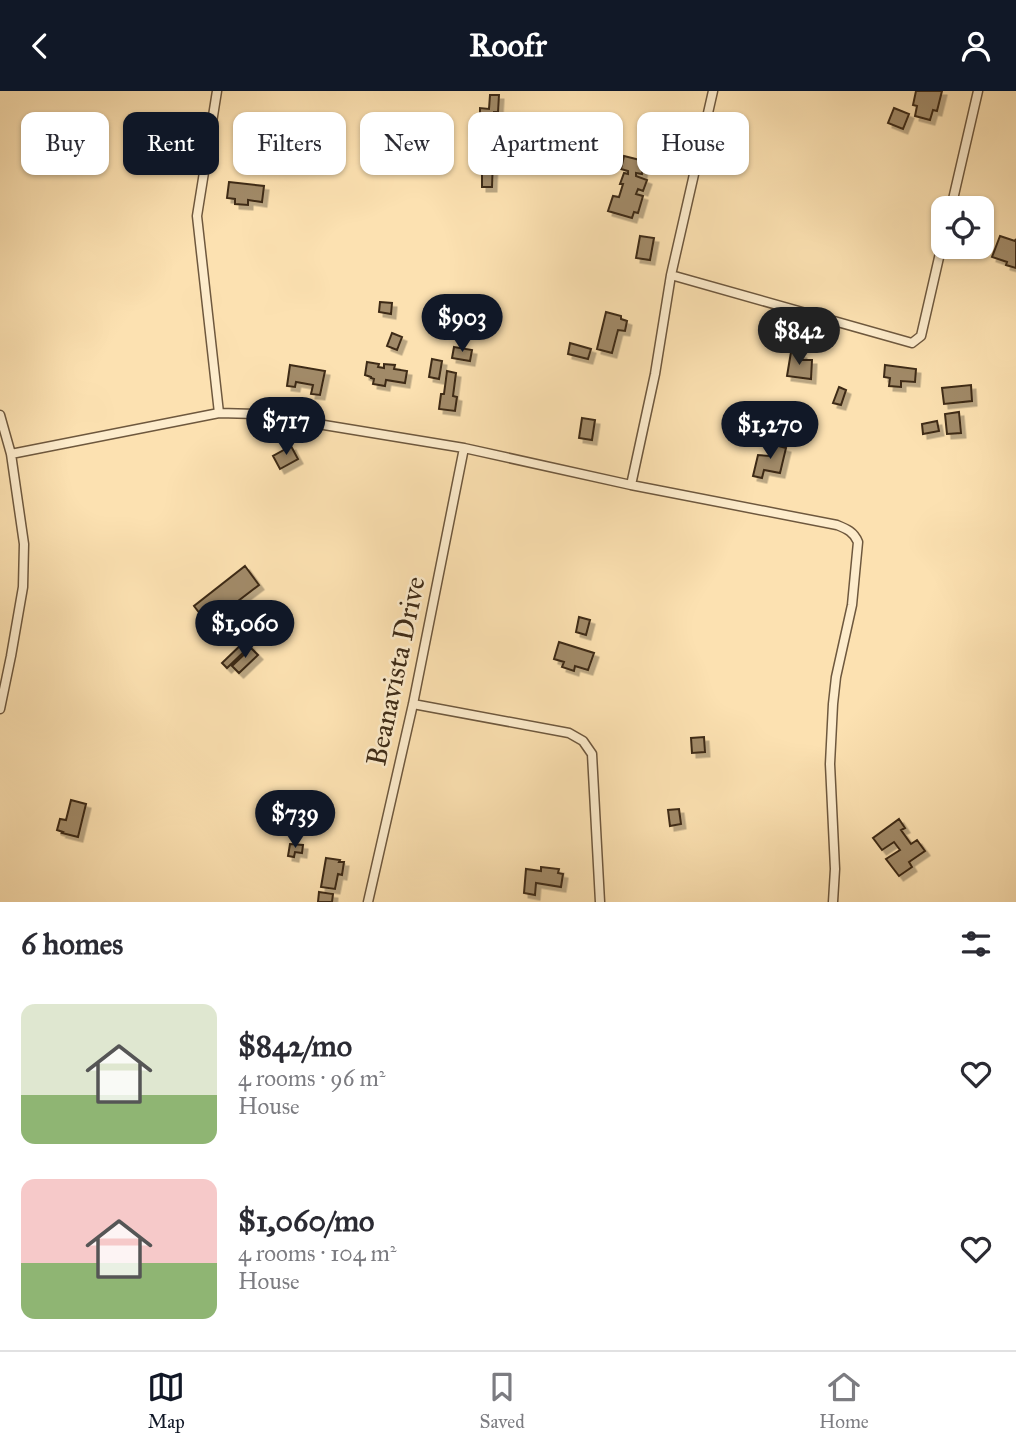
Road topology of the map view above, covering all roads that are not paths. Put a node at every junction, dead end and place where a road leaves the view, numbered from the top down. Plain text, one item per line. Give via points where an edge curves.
1 (217, 91) edge
2 (713, 91) edge
3 (978, 91) edge
4 (954, 196) edge
5 (939, 259) edge
6 (671, 275) junction
7 (219, 413) junction
8 (0, 415) edge
9 (464, 448) junction
10 (11, 454) junction
11 (631, 485) junction
12 (413, 704) junction
13 (0, 709) edge
14 (368, 902) edge
15 (600, 902) edge
16 (833, 902) edge

1 - 7 street via 197,216
2 - 6 street
3 - 4 street
5 - 6 street via 921,336 912,343
6 - 11 street
7 - 9 street via 257,414
7 - 10 street
8 - 10 street
9 - 11 street
9 - 12 street, Beanavista Drive
10 - 13 street via 24,544 23,587
11 - 16 street via 837,525 856,537 852,605 833,704
12 - 14 street, Beanavista Drive
12 - 15 street via 569,733 583,741 592,754

